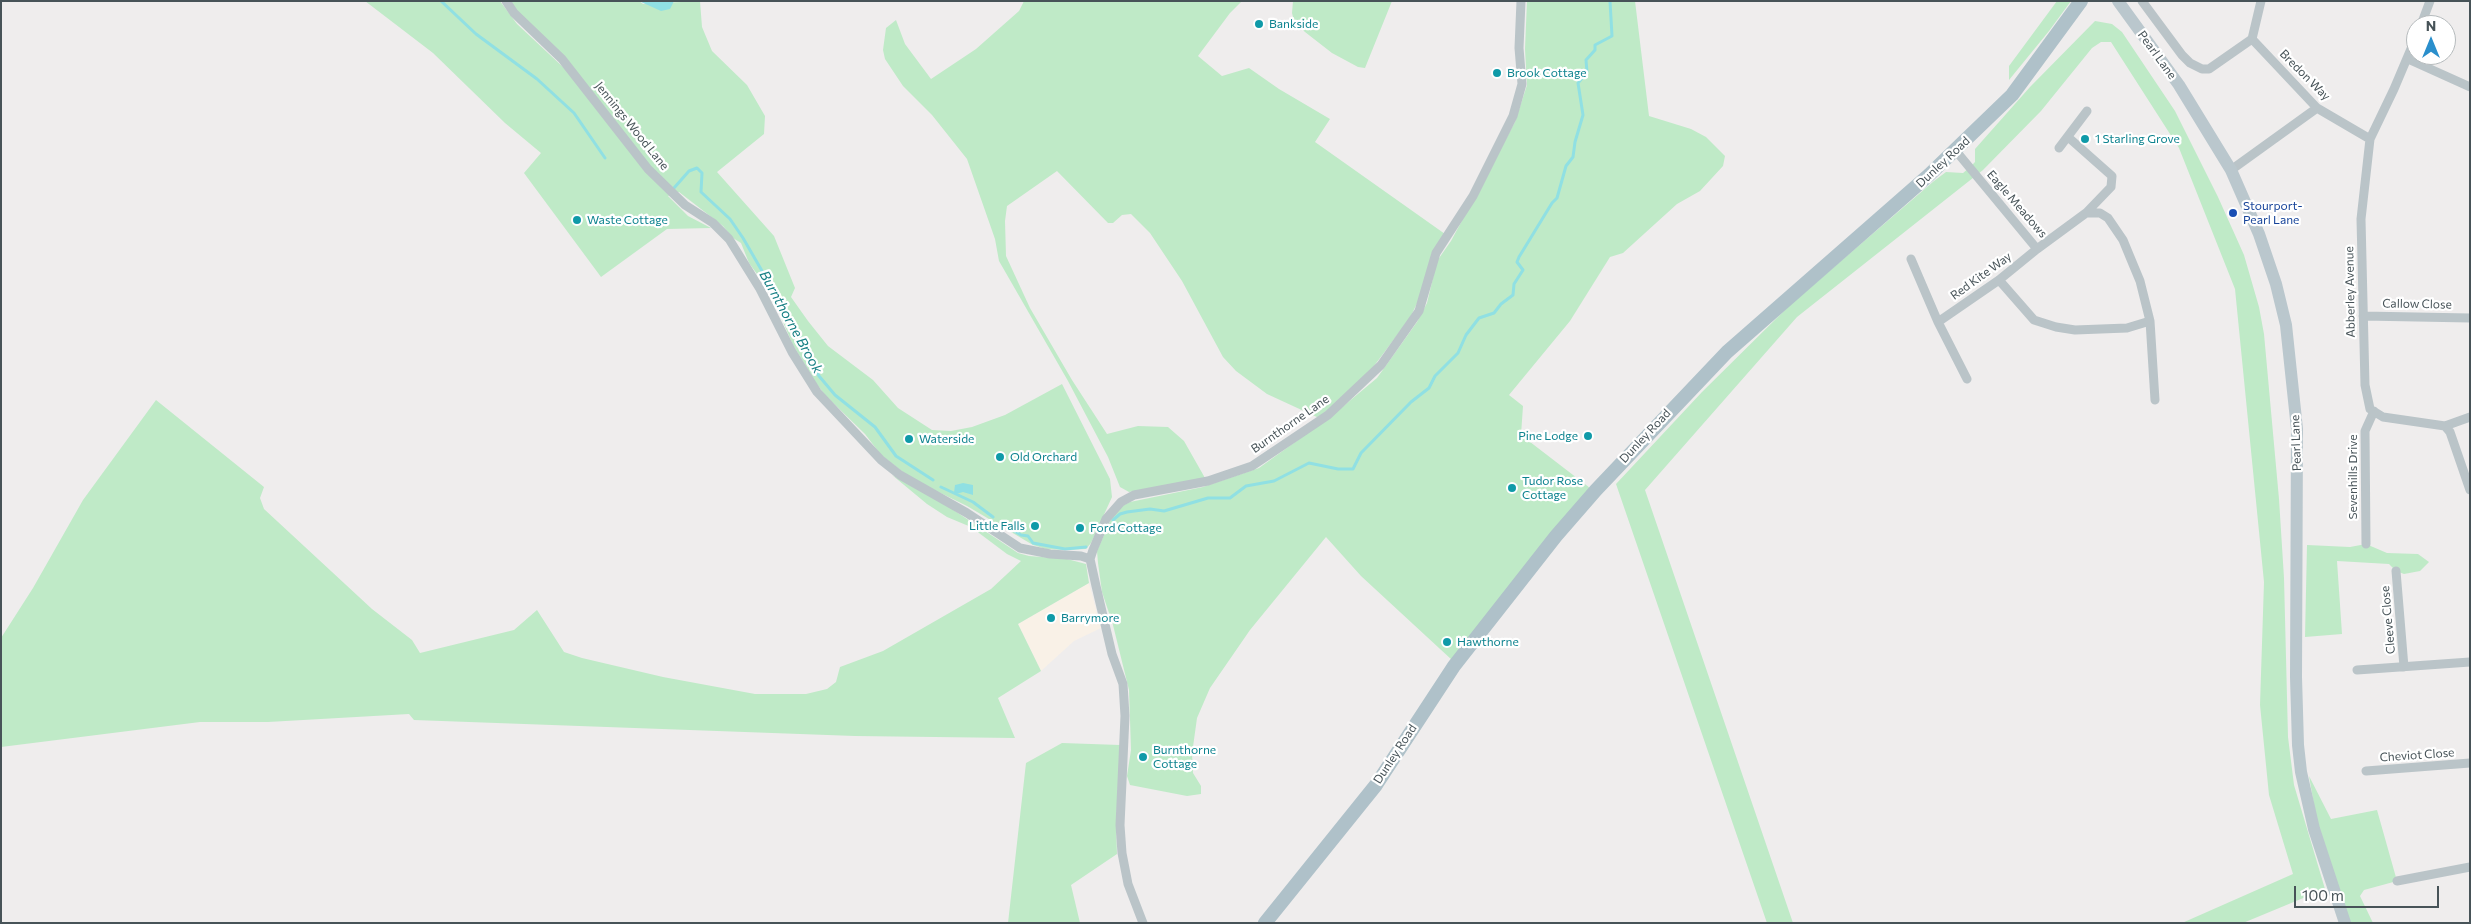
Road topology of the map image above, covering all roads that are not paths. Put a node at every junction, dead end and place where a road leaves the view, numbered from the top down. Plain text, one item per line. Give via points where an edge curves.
1 (506, 1) edge
2 (1521, 1) edge
3 (2081, 1) edge
4 (2118, 1) edge
5 (2142, 1) edge
6 (2260, 1) edge
7 (2430, 1) edge
8 (2425, 15) edge
9 (2252, 39) junction
10 (2406, 63) edge
11 (2421, 65) edge
12 (2470, 87) edge
13 (2317, 108) junction
14 (2087, 111) dead end
15 (2068, 137) junction
16 (2370, 139) junction
17 (2059, 148) dead end
18 (1956, 151) junction
19 (2231, 170) junction
20 (2086, 213) junction
21 (2037, 249) junction
22 (1911, 259) dead end
23 (1999, 280) junction
24 (2363, 316) junction
25 (2470, 318) edge
26 (2150, 321) junction
27 (1938, 322) junction
28 (1967, 379) dead end
29 (2155, 400) dead end
30 (2374, 412) junction
31 (2470, 417) edge
32 (2445, 426) junction
33 (2470, 490) edge
34 (2366, 544) dead end
35 (1090, 559) junction
36 (2396, 571) dead end
37 (2470, 662) edge
38 (2404, 666) junction
39 (2357, 670) dead end
40 (2470, 763) edge
41 (2366, 770) dead end
42 (2470, 867) edge
43 (2397, 881) dead end
44 (1143, 923) edge
45 (1265, 923) edge
46 (2345, 923) edge

1 - 35 street, Jennings Wood Lane via 514,13 562,59 648,169 685,205 722,231 760,289 792,352 818,392 881,460 900,476 967,513 1020,548
2 - 35 street, Burnthorne Lane via 1519,48 1522,84 1513,116 1473,196 1436,253 1419,311 1381,365 1328,415 1252,466 1208,481 1134,496 1121,502 1106,519
3 - 18 main road, Dunley Road via 2012,96
4 - 19 main road, Pearl Lane via 2179,85
5 - 9 street via 2182,55 2196,67 2209,68
6 - 9 street
7 - 8 street
9 - 13 street, Bredon Way
10 - 16 street, Abberley Avenue
11 - 12 street
13 - 16 street, Bredon Way
13 - 19 street
14 - 15 street
15 - 17 street
15 - 20 street, Eagle Meadows via 2112,176 2111,187
16 - 24 street, Abberley Avenue via 2361,219
18 - 21 street, Eagle Meadows
18 - 45 main road, Dunley Road via 1726,352 1628,454 1505,600 1454,666 1376,785
19 - 46 main road, Pearl Lane via 2259,234 2286,325 2297,429 2298,745 2314,829
20 - 21 street, Eagle Meadows
20 - 26 street via 2100,213 2108,218 2123,240 2140,281
21 - 23 street, Red Kite Way
22 - 27 street
23 - 26 street via 2034,320 2056,327 2074,330 2127,328
23 - 27 street, Red Kite Way
24 - 25 street, Callow Close
24 - 30 street, Abberley Avenue via 2365,385 2370,409
26 - 29 street
27 - 28 street
30 - 32 street via 2393,420
30 - 34 street, Sevenhills Drive via 2365,432
31 - 32 street
32 - 33 street via 2453,439
35 - 44 street via 1112,654 1123,684 1122,853 1128,884
36 - 38 street, Cleeve Close
37 - 38 street, Cleeve Close
38 - 39 street, Cleeve Close
40 - 41 street, Cheviot Close
42 - 43 street

